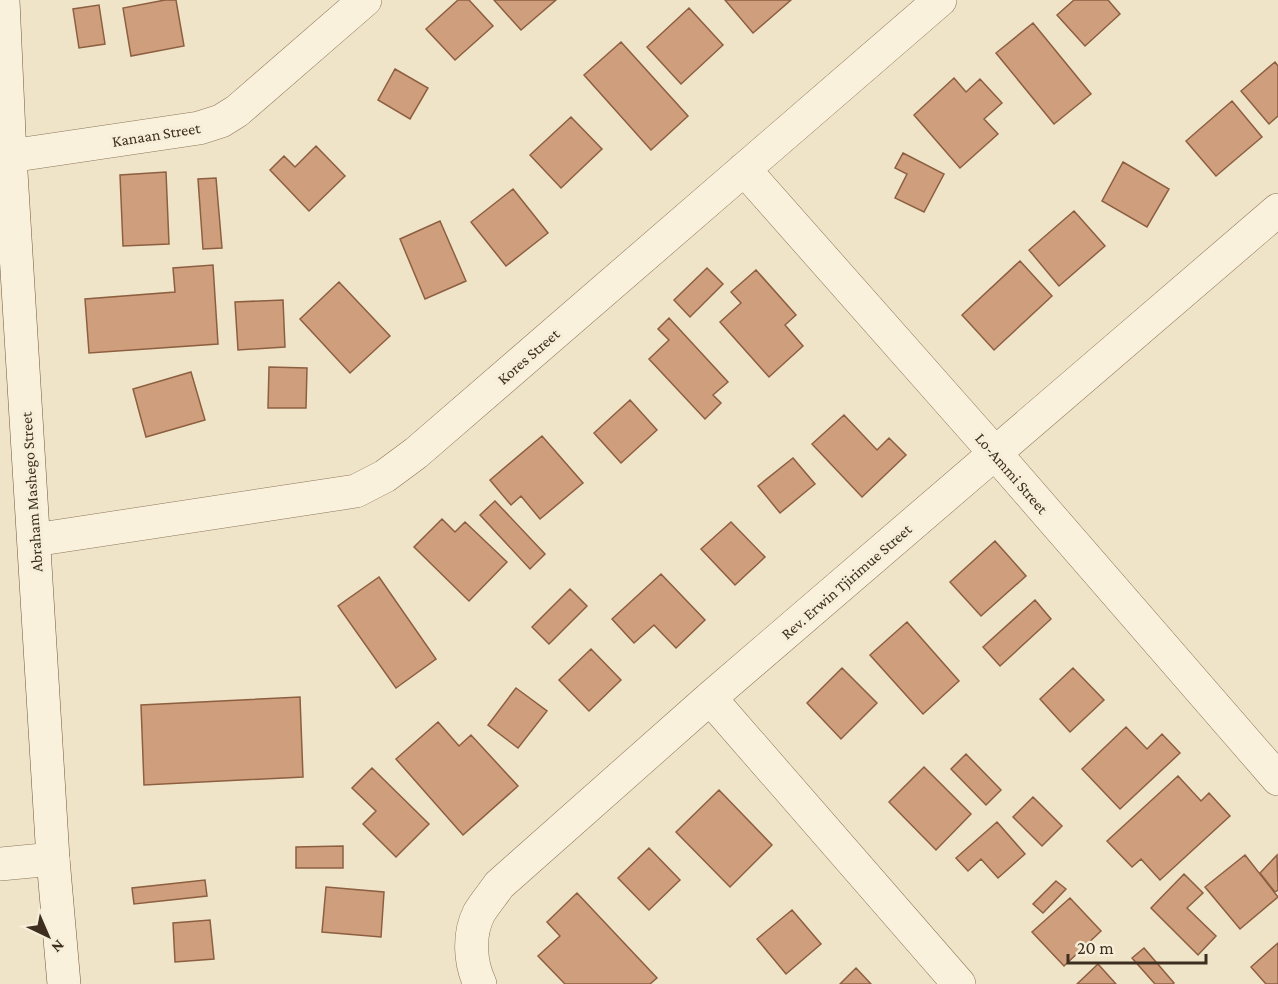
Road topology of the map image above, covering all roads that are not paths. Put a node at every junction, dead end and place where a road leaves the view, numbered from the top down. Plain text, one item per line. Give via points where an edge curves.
1 (3, 0) edge
2 (365, 0) edge
3 (940, 0) edge
4 (10, 156) junction
5 (744, 169) junction
6 (1278, 210) edge
7 (995, 453) junction
8 (34, 540) junction
9 (710, 698) junction
10 (1278, 779) edge
11 (53, 859) junction
12 (0, 864) edge
13 (64, 984) edge
14 (480, 984) edge
15 (959, 984) edge

1 - 4 street, Abraham Mashego Street
2 - 4 street, Kanaan Street via 221,121 199,128
3 - 5 street, Kores Street
4 - 8 street, Abraham Mashego Street
5 - 7 street, Lo-Ammi Street
5 - 8 street, Kores Street via 385,476 356,490
6 - 7 street, Rev. Erwin Tjirimue Street
7 - 9 street, Rev. Erwin Tjirimue Street
7 - 10 street, Lo-Ammi Street
8 - 11 street, Abraham Mashego Street
9 - 14 street, Rev. Erwin Tjirimue Street via 499,885 478,915 471,946
9 - 15 street
11 - 12 street
11 - 13 street, Abraham Mashego Street

